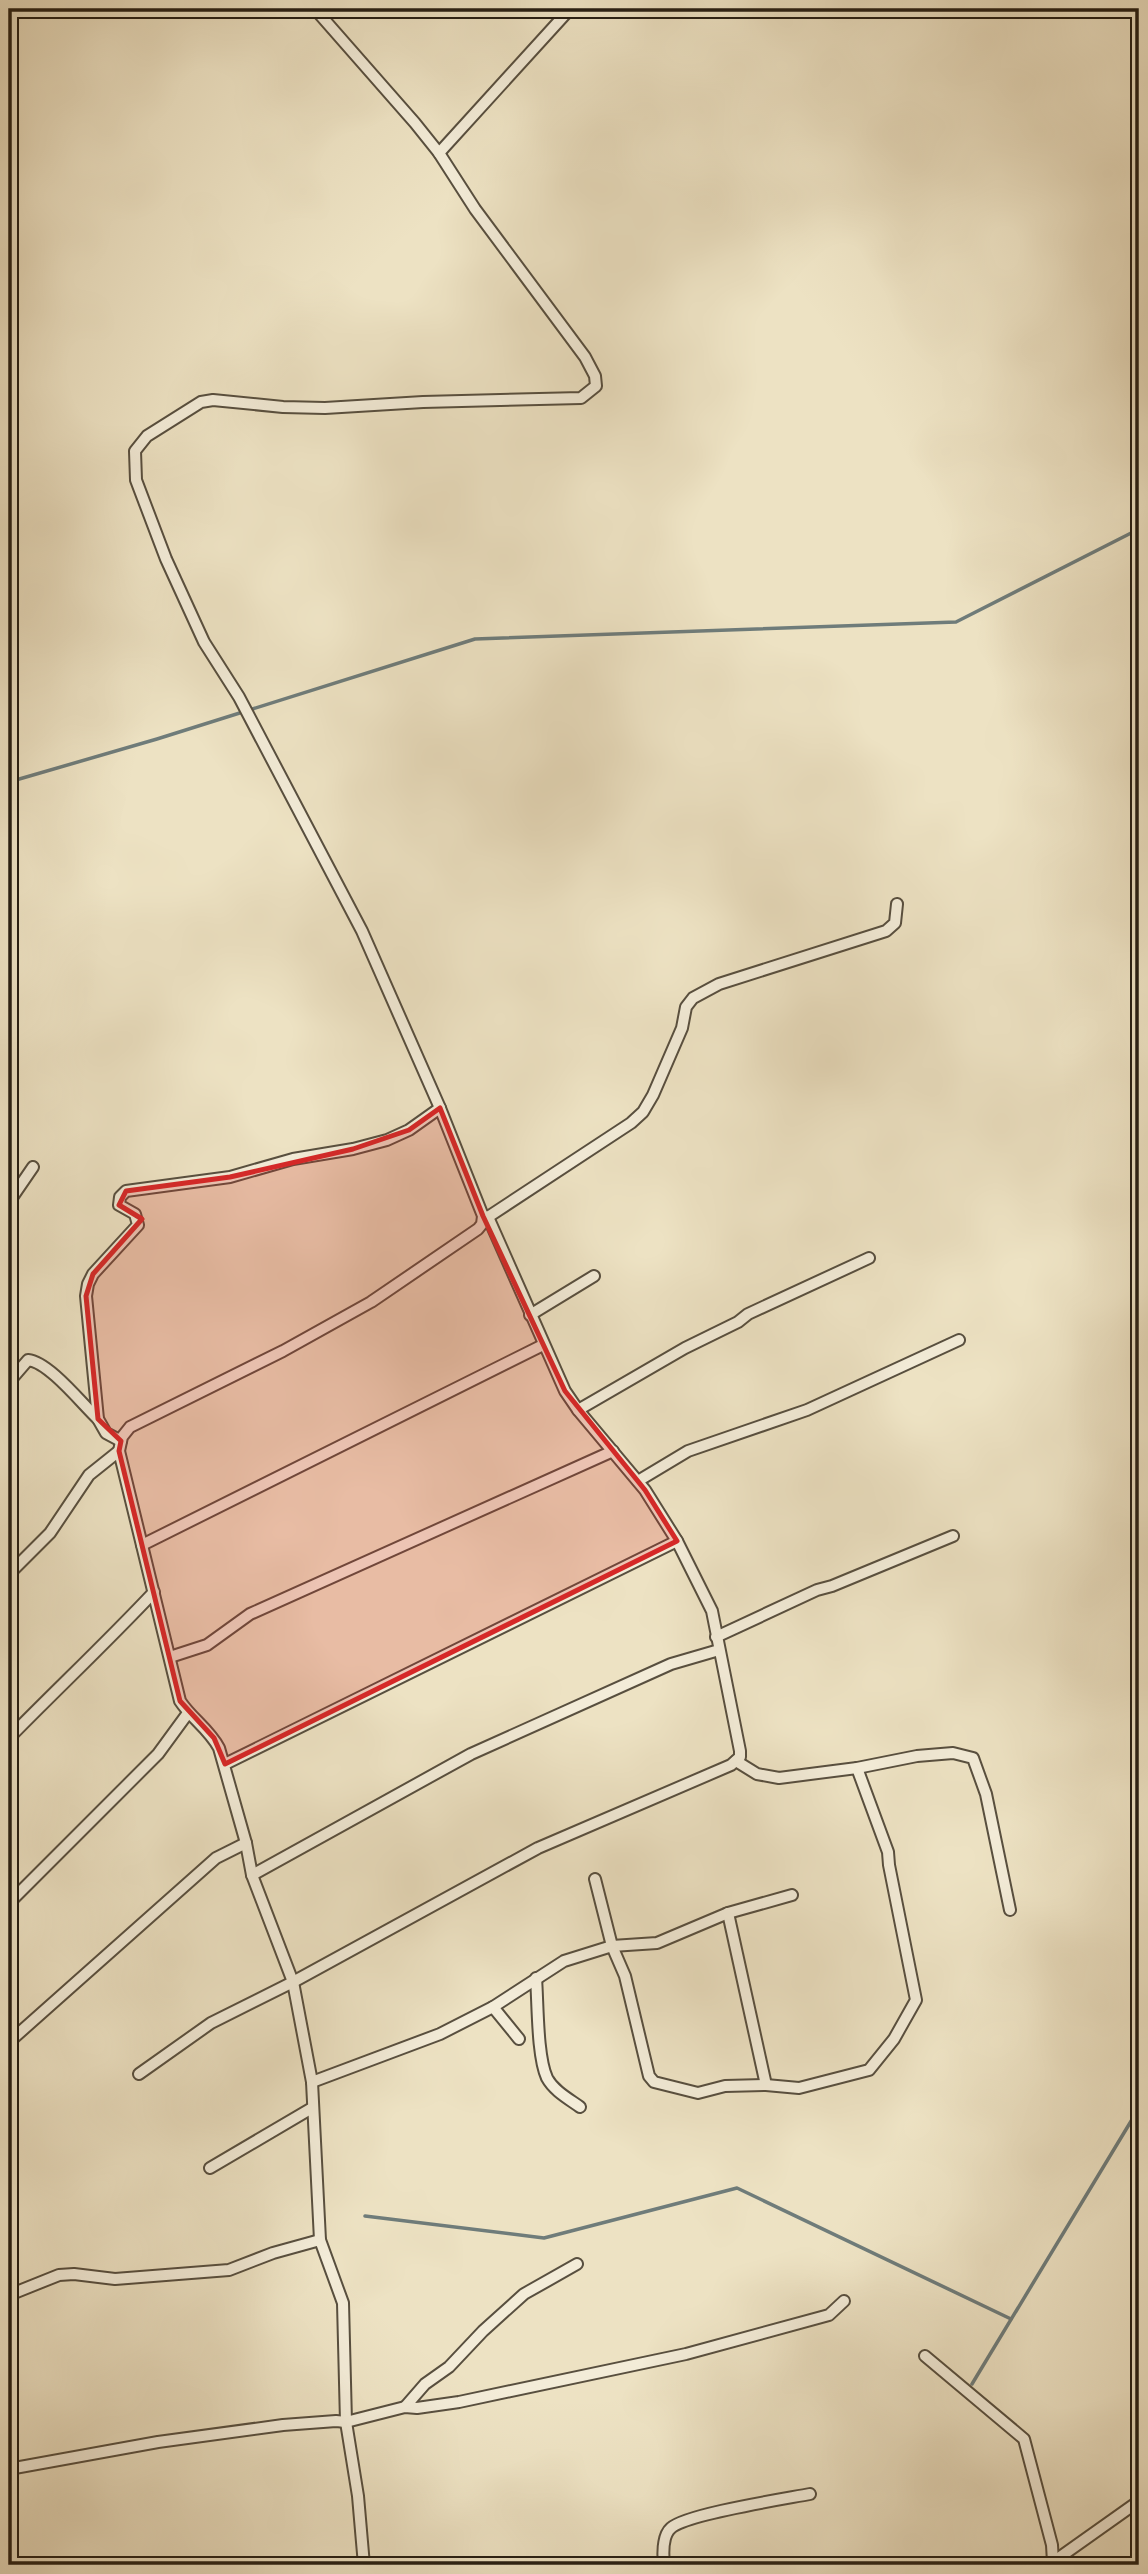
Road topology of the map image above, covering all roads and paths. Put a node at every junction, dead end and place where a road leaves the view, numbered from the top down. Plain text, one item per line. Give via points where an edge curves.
1 (315, 9) edge
2 (570, 9) edge
3 (439, 153) junction
4 (897, 904) dead end
5 (440, 1108) junction
6 (33, 1167) dead end
7 (9, 1202) edge
8 (485, 1216) junction
9 (869, 1258) dead end
10 (594, 1276) dead end
11 (530, 1315) junction
12 (959, 1340) dead end
13 (543, 1345) junction
14 (9, 1382) edge
15 (578, 1410) junction
16 (98, 1419) junction
17 (120, 1446) junction
18 (613, 1451) junction
19 (638, 1481) junction
20 (953, 1536) dead end
21 (677, 1541) junction
22 (142, 1545) junction
23 (9, 1574) edge
24 (154, 1592) junction
25 (716, 1637) junction
26 (719, 1650) junction
27 (170, 1657) junction
28 (188, 1713) junction
29 (13, 1726) edge
30 (9, 1738) edge
31 (736, 1761) junction
32 (225, 1764) junction
33 (857, 1768) junction
34 (246, 1843) junction
35 (252, 1875) junction
36 (595, 1879) dead end
37 (792, 1895) dead end
38 (9, 1903) edge
39 (1010, 1910) dead end
40 (728, 1913) junction
41 (612, 1946) junction
42 (536, 1979) junction
43 (293, 1982) junction
44 (493, 2007) junction
45 (519, 2039) dead end
46 (9, 2042) edge
47 (139, 2074) dead end
48 (312, 2082) junction
49 (766, 2085) junction
50 (580, 2107) dead end
51 (312, 2108) junction
52 (210, 2168) dead end
53 (320, 2241) junction
54 (577, 2264) dead end
55 (9, 2295) edge
56 (845, 2301) dead end
57 (925, 2356) dead end
58 (405, 2407) junction
59 (346, 2422) junction
60 (9, 2469) edge
61 (810, 2494) dead end
62 (1139, 2501) edge
63 (1054, 2564) edge
64 (364, 2565) edge
65 (664, 2565) edge

1 - 3 street
2 - 3 street
3 - 5 street via 584,357 596,386 581,398 325,408 201,402 147,436 135,451 134,465 166,559 204,642 239,697 362,931
4 - 8 street via 895,923 886,931 719,984 693,998 643,1112
5 - 8 street
5 - 16 street via 387,1140 230,1177 125,1191 119,1205 135,1214 138,1225 93,1274 86,1296
6 - 7 street
8 - 11 street
8 - 17 street via 478,1229 370,1302 130,1427
9 - 15 street via 748,1314
10 - 11 street
11 - 13 street
12 - 19 street via 807,1410 688,1451
13 - 15 street
13 - 22 street
14 - 16 street via 20,1366 34,1361
15 - 18 street
16 - 17 street
17 - 22 street
17 - 23 street via 89,1475 50,1533
18 - 19 street
18 - 27 street via 250,1614 207,1645
19 - 21 street
20 - 25 street via 817,1590
21 - 25 street via 712,1611
21 - 32 street
22 - 24 street
24 - 27 street
24 - 29 street via 95,1655
25 - 26 street
26 - 31 street via 740,1751
26 - 35 street via 671,1664 471,1754
27 - 28 street via 180,1701
28 - 32 street via 214,1738
28 - 38 street via 158,1754
29 - 30 street
31 - 33 street via 757,1774 779,1778
31 - 43 street via 538,1848
32 - 34 street
33 - 39 street via 917,1756 953,1753 973,1758 986,1794
33 - 49 street via 888,1852 916,2000 869,2070 799,2088
34 - 35 street
34 - 46 street via 216,1858
35 - 43 street
36 - 41 street
37 - 40 street
40 - 41 street via 657,1943
40 - 49 street
41 - 42 street via 565,1962
41 - 49 street via 625,1976 653,2082 698,2093 725,2086
42 - 44 street
42 - 50 street via 548,2078
43 - 47 street via 211,2022
43 - 48 street
44 - 45 street
44 - 48 street via 440,2034
48 - 51 street
51 - 52 street
51 - 53 street
53 - 55 street via 229,2270 115,2279 59,2275
53 - 59 street via 343,2303
54 - 58 street via 524,2294
56 - 58 street via 829,2315 686,2354 459,2402
57 - 63 street via 1024,2439
58 - 59 street
59 - 60 street via 183,2438
59 - 64 street
61 - 65 street via 693,2518 671,2528 665,2537
62 - 63 street

